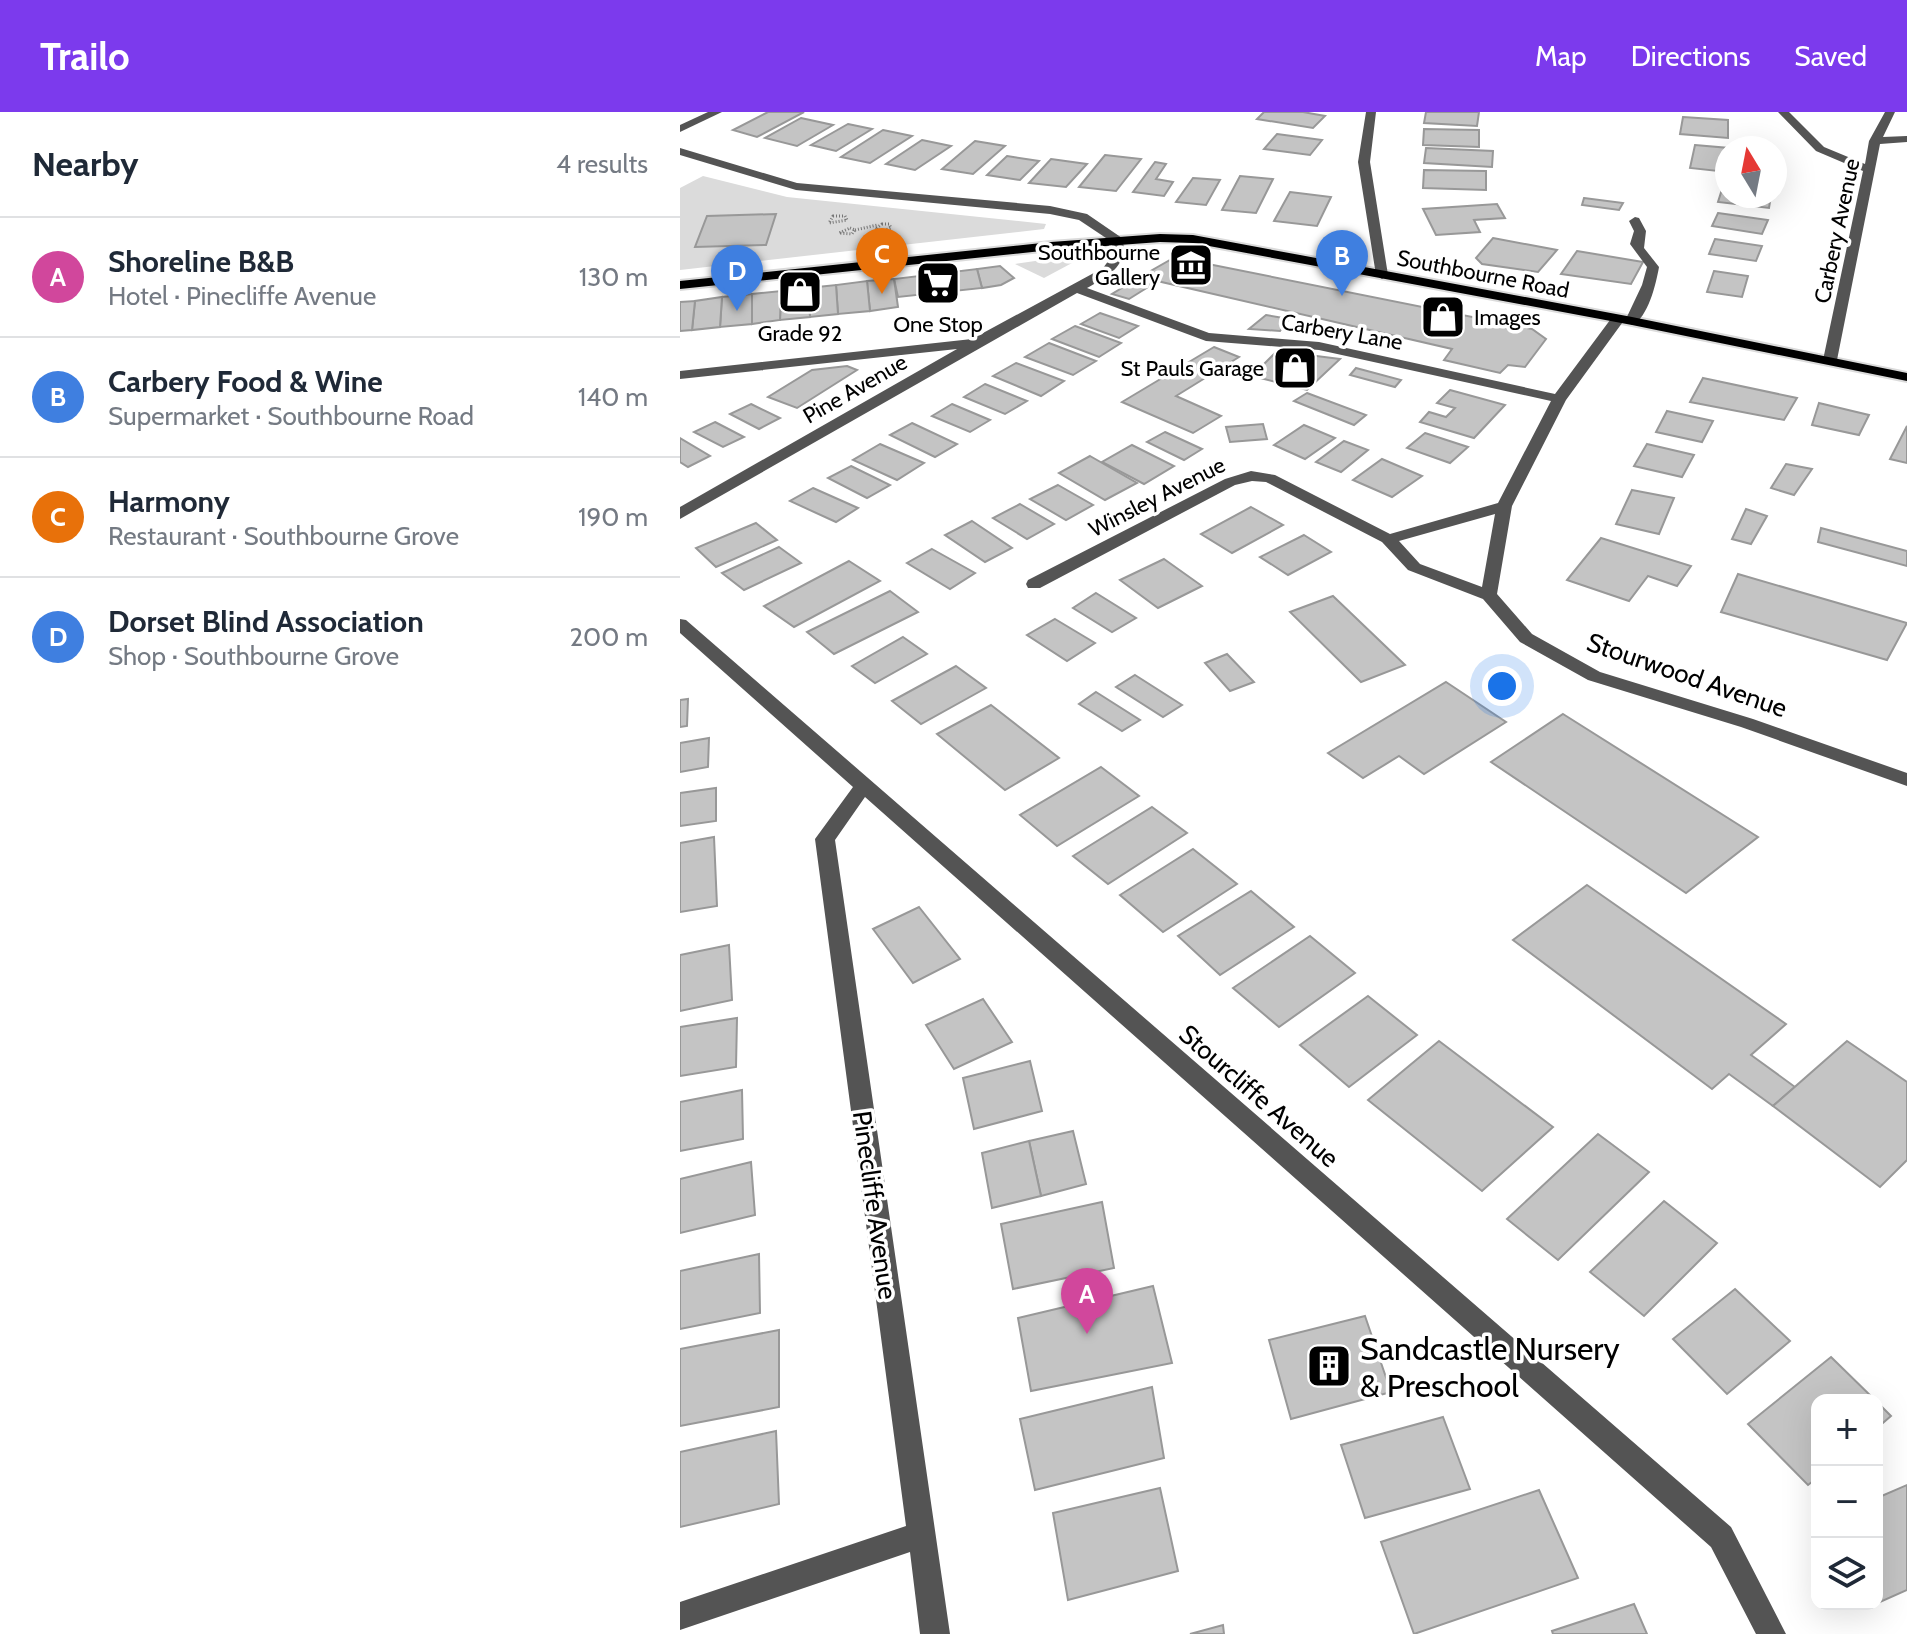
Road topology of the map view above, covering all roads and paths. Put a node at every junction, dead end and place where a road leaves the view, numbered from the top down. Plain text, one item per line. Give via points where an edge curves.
1 (717, 112) edge
2 (1371, 112) edge
3 (1783, 112) edge
4 (1890, 112) edge
5 (680, 129) edge
6 (1907, 139) edge
7 (1875, 141) junction
8 (680, 151) edge
9 (1870, 170) junction
10 (1635, 221) dead end
11 (1118, 241) junction
12 (1382, 275) junction
13 (680, 285) edge
14 (1075, 288) junction
15 (1625, 320) junction
16 (978, 342) junction
17 (1830, 360) junction
18 (680, 375) edge
19 (1907, 377) edge
20 (1559, 399) junction
21 (1504, 506) junction
22 (680, 514) edge
23 (1388, 539) junction
24 (1034, 584) dead end
25 (1489, 595) junction
26 (680, 624) edge
27 (1907, 780) edge
28 (863, 787) junction
29 (920, 1535) junction
30 (680, 1616) edge
31 (935, 1634) edge
32 (1771, 1634) edge

1 - 5 street
2 - 12 street via 1364,162
3 - 9 street via 1820,149
4 - 7 street, Carbery Avenue
6 - 7 street
7 - 9 street, Carbery Avenue
8 - 11 street via 796,186 1050,210 1083,217
9 - 17 street, Carbery Avenue
10 - 15 street via 1640,231 1636,244 1653,267 1649,285
11 - 12 main road, Southbourne Road via 1193,239
11 - 13 main road, Southbourne Road
11 - 14 street, Pine Avenue via 1118,256 1108,271
12 - 15 main road, Southbourne Road
14 - 16 street, Pine Avenue
14 - 20 street, Carbery Lane via 1206,337 1293,341
15 - 17 main road, Southbourne Road
15 - 20 street
16 - 18 street
16 - 22 street, Pine Avenue
17 - 19 main road, Southbourne Road
20 - 21 street
21 - 23 street
21 - 25 street
23 - 24 street, Winsley Avenue via 1270,478 1251,476
23 - 25 street, Winsley Avenue via 1414,567
25 - 27 street, Stourwood Avenue via 1526,638 1594,676
26 - 28 street, Stourcliffe Avenue
28 - 29 street, Pinecliffe Avenue via 825,839
28 - 32 street, Stourcliffe Avenue via 1721,1537
29 - 30 street
29 - 31 street, Pinecliffe Avenue

